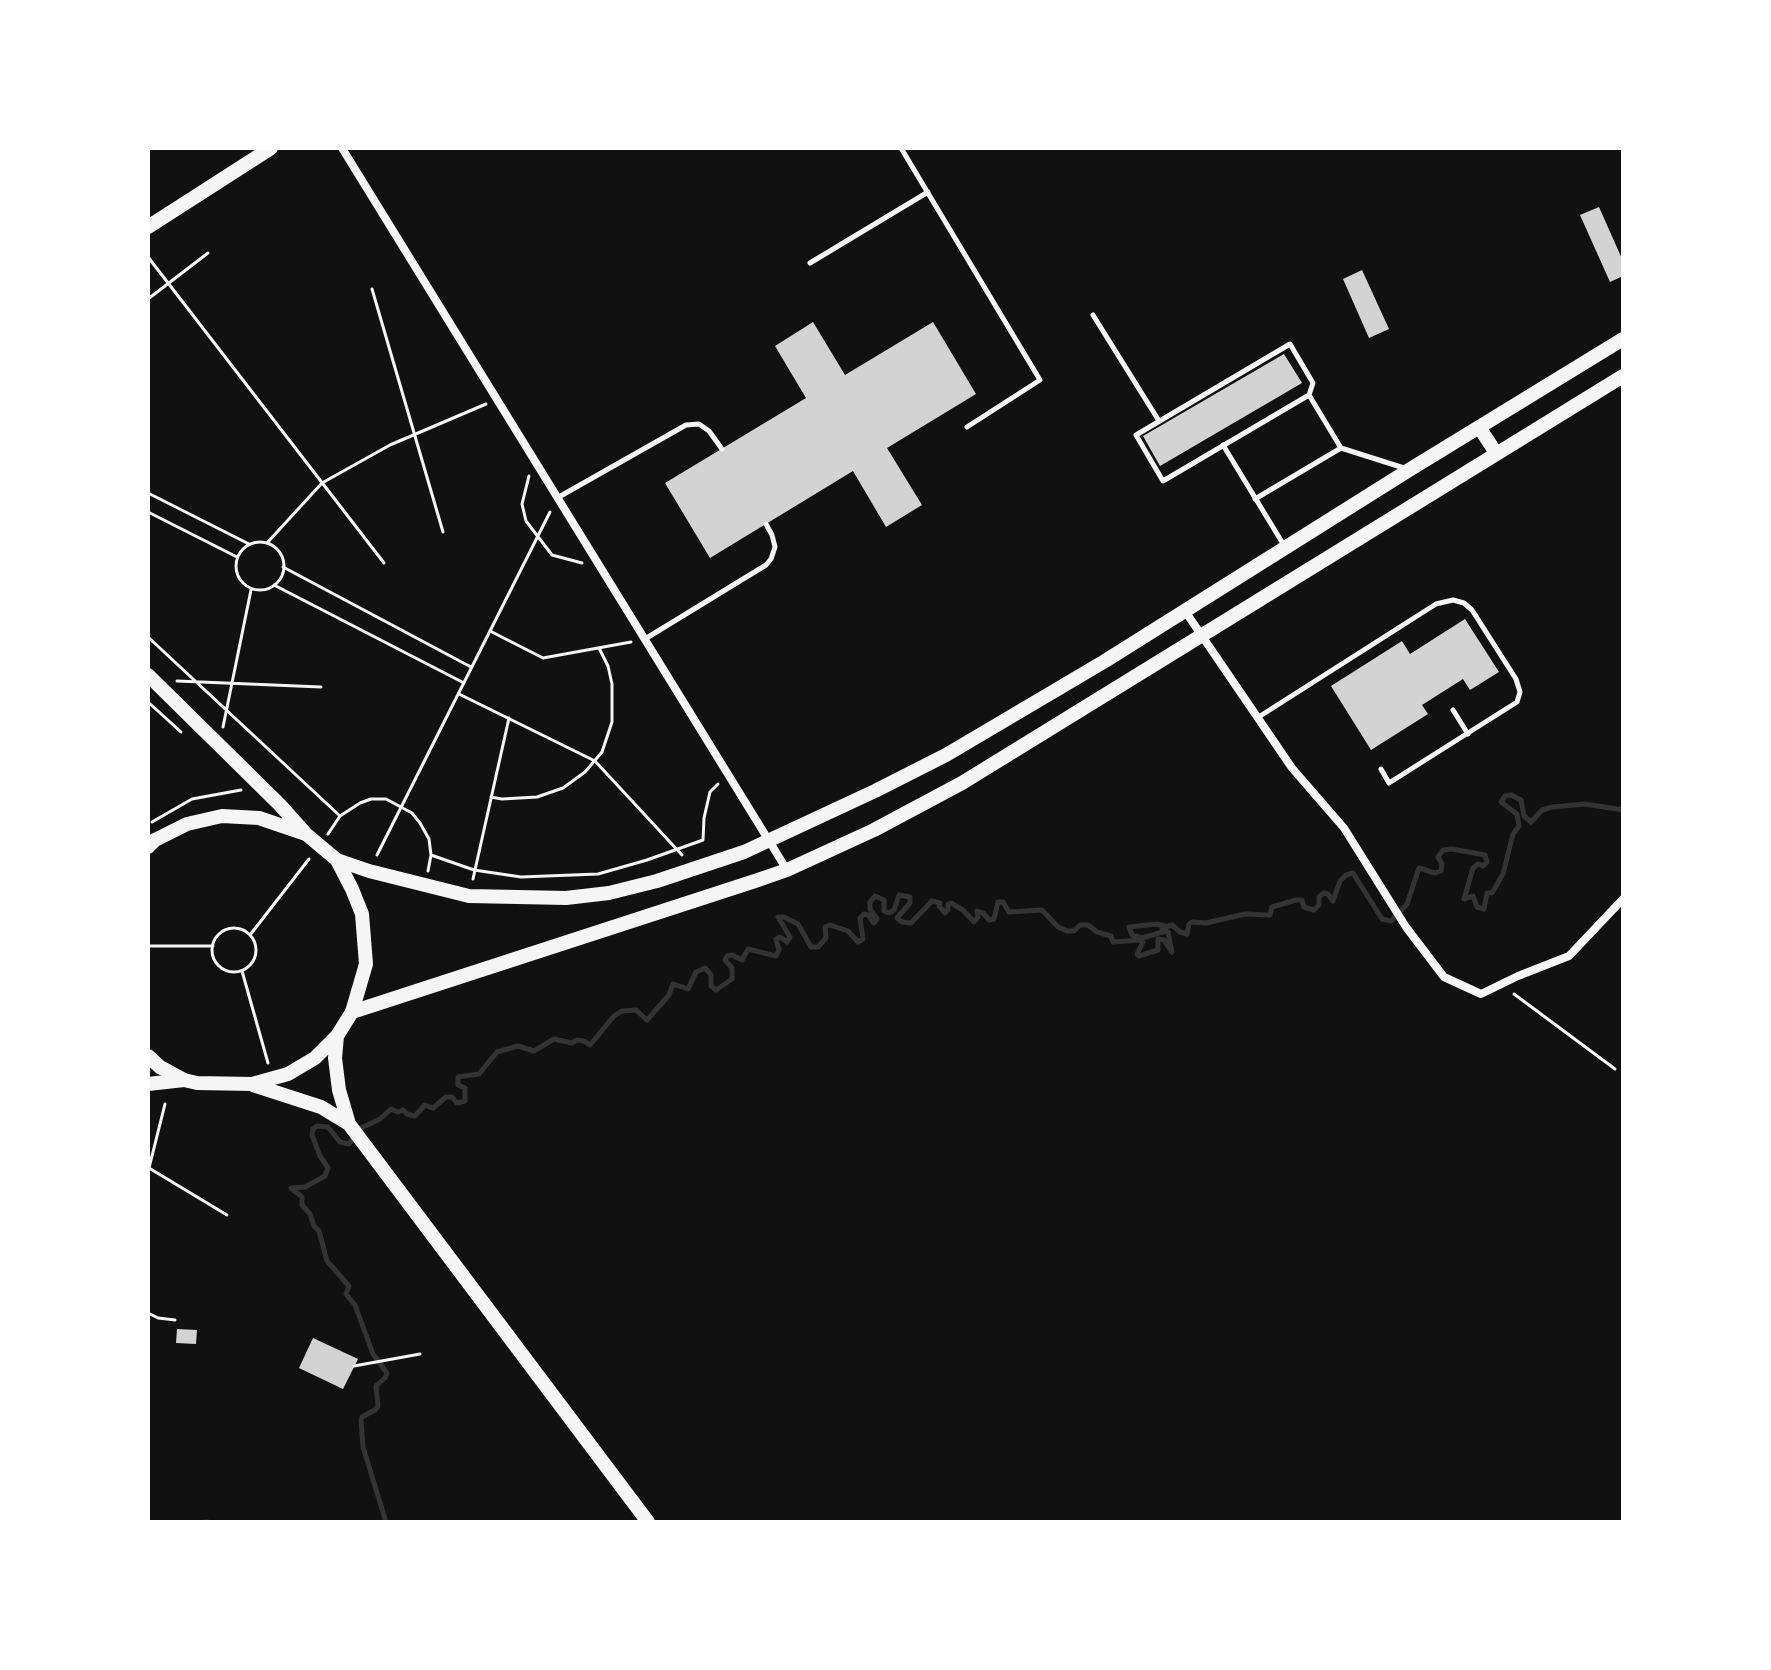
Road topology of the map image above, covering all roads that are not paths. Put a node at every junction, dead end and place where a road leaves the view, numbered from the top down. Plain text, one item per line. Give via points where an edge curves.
1 (271, 148) edge
2 (342, 148) edge
3 (901, 148) edge
4 (928, 192) junction
5 (148, 227) edge
6 (810, 263) dead end
7 (1093, 315) dead end
8 (1623, 339) edge
9 (1623, 376) edge
10 (1309, 395) junction
11 (1159, 421) junction
12 (967, 427) dead end
13 (1479, 427) junction
14 (1223, 445) junction
15 (1341, 448) junction
16 (722, 449) dead end
17 (1496, 453) junction
18 (1409, 470) junction
19 (557, 498) junction
20 (1255, 499) junction
21 (766, 524) dead end
22 (1285, 547) junction
23 (1185, 611) junction
24 (1202, 638) junction
25 (644, 639) junction
26 (151, 678) edge
27 (1453, 710) dead end
28 (1256, 718) junction
29 (1468, 734) junction
30 (1381, 769) dead end
31 (306, 834) junction
32 (769, 842) junction
33 (148, 847) edge
34 (337, 860) junction
35 (787, 870) junction
36 (1623, 899) edge
37 (352, 1012) junction
38 (337, 1036) junction
39 (148, 1056) edge
40 (184, 1080) junction
41 (148, 1084) edge
42 (252, 1084) junction
43 (349, 1124) junction
44 (648, 1522) edge

1 - 5 street
2 - 19 street
3 - 4 lane
4 - 6 lane
4 - 12 lane via 1040,380
7 - 11 lane
8 - 13 street
9 - 17 street
10 - 11 lane via 1313,383 1290,344
10 - 14 lane
10 - 15 lane
11 - 14 lane via 1136,435 1163,481
13 - 17 street
13 - 18 street
14 - 20 lane
15 - 18 lane
15 - 20 lane
16 - 19 lane via 699,424 686,425
17 - 24 street
18 - 22 street
19 - 25 street
20 - 22 lane
21 - 25 lane via 775,547 766,565
22 - 23 street
23 - 24 street
23 - 32 street via 946,755
24 - 28 street
24 - 35 street via 962,783
25 - 32 street
26 - 31 street
27 - 29 lane
28 - 29 lane via 1436,604 1453,600 1472,610 1520,692 1517,702
28 - 36 street via 1344,828 1444,977 1481,994 1569,956
29 - 30 lane via 1389,783
31 - 33 street via 259,818 222,816 187,824
31 - 34 street
32 - 34 street via 609,893 566,898 469,896
32 - 35 street
34 - 37 street via 362,914 366,964
35 - 37 street
37 - 38 street
38 - 42 street via 315,1058 273,1080
38 - 43 street via 339,1090
39 - 40 street
40 - 41 street
40 - 42 street
42 - 43 street via 321,1107
43 - 44 street

